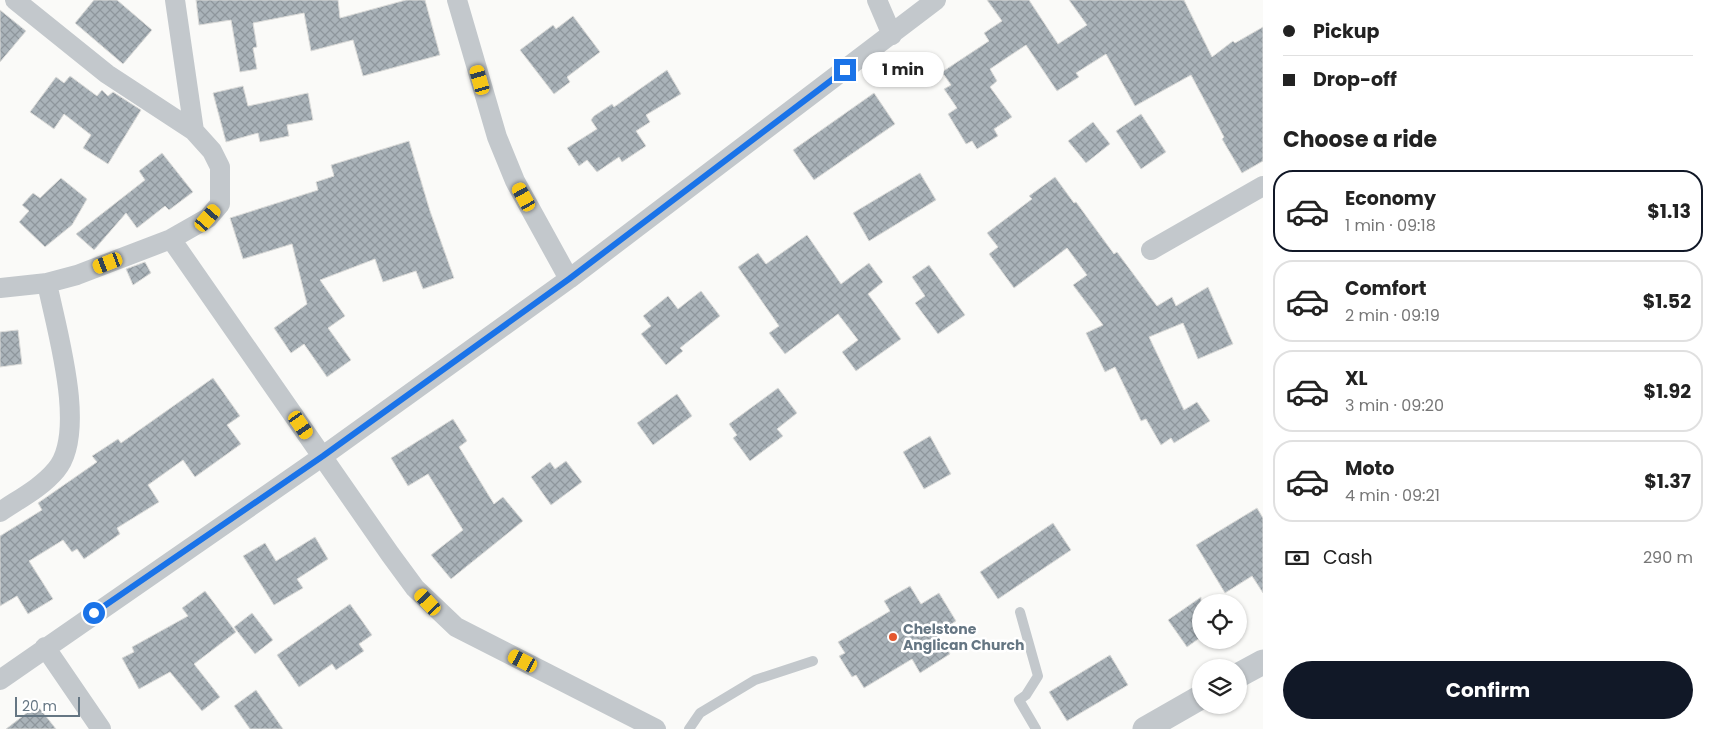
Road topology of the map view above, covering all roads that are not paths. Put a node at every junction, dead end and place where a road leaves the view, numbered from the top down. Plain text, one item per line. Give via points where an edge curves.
1 (15, 0) edge
2 (175, 0) edge
3 (457, 0) edge
4 (877, 0) edge
5 (936, 0) edge
6 (892, 35) junction
7 (194, 131) junction
8 (1263, 186) edge
9 (171, 239) junction
10 (1151, 250) dead end
11 (0, 271) edge
12 (569, 279) junction
13 (47, 283) junction
14 (8, 286) edge
15 (323, 456) junction
16 (0, 512) edge
17 (1020, 612) dead end
18 (45, 646) junction
19 (813, 661) dead end
20 (1263, 662) edge
21 (1247, 671) edge
22 (0, 680) edge
23 (1192, 702) edge
24 (1150, 728) edge
25 (101, 729) edge
26 (656, 729) edge
27 (689, 729) edge
28 (1036, 729) edge

1 - 7 street via 107,74
2 - 7 street
3 - 12 street via 497,137 515,181
4 - 6 street
5 - 6 street
6 - 12 street
7 - 9 street via 212,151 220,166 220,204 208,218
8 - 10 street
9 - 13 street
9 - 15 street
11 - 14 street
12 - 15 street
13 - 14 street
13 - 16 street via 69,390 69,443 57,469
15 - 18 street
15 - 26 street via 415,588 456,627
17 - 28 lane via 1038,676 1019,700
18 - 22 street
18 - 25 street
19 - 27 lane via 755,680 700,713
20 - 21 street
23 - 24 street

